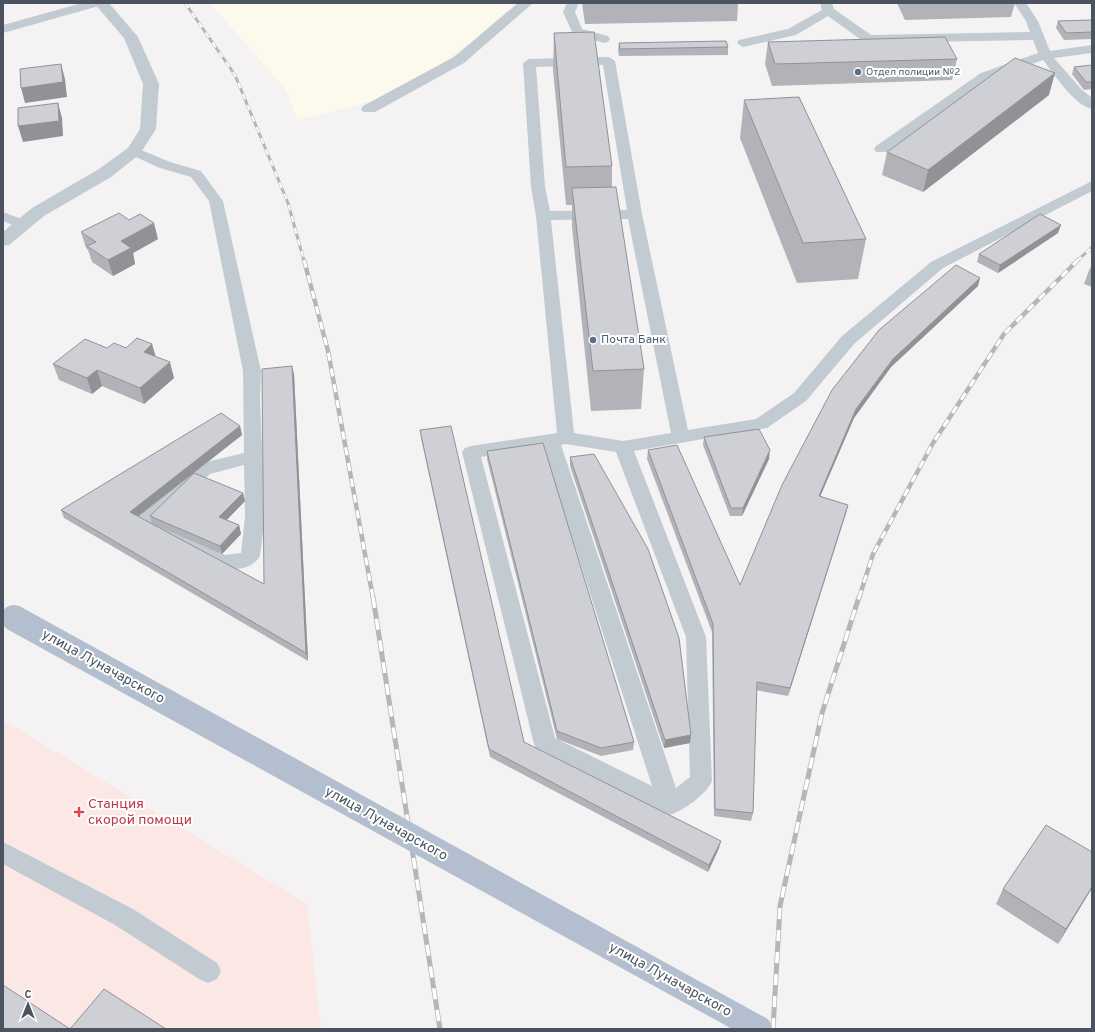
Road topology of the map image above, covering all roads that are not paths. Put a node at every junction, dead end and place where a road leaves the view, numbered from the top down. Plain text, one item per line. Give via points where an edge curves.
1 (95, 3) edge
2 (102, 3) edge
3 (526, 3) edge
4 (573, 3) edge
5 (1020, 3) edge
6 (828, 7) edge
7 (3, 29) edge
8 (1039, 36) junction
9 (604, 38) dead end
10 (743, 43) dead end
11 (1092, 49) edge
12 (1045, 55) junction
13 (1090, 102) edge
14 (369, 109) dead end
15 (881, 149) dead end
16 (134, 152) junction
17 (1092, 185) edge
18 (635, 214) junction
19 (3, 216) edge
20 (543, 216) junction
21 (22, 224) junction
22 (3, 241) edge
23 (682, 437) junction
24 (558, 439) junction
25 (623, 447) junction
26 (253, 457) junction
27 (14, 618) dead end
28 (670, 805) junction
29 (3, 852) edge
30 (208, 971) dead end
31 (759, 1029) edge

1 - 7 lane
2 - 16 street via 131,38 151,84 148,129
3 - 14 street via 459,60
4 - 9 lane via 569,12 577,31
5 - 8 lane
6 - 8 lane via 868,39
6 - 10 lane via 792,32
8 - 12 lane
11 - 12 lane
12 - 13 lane via 1077,93
12 - 15 lane via 986,76
16 - 21 street
16 - 26 lane via 196,174 216,201 252,371
17 - 23 lane via 937,265 848,340 800,397 761,424
18 - 20 lane
18 - 20 lane via 610,62 529,63 538,187
18 - 23 lane
19 - 21 lane
20 - 24 lane
21 - 22 street
23 - 25 lane
24 - 25 lane
24 - 28 lane
24 - 28 lane via 471,452 545,744
25 - 28 lane via 696,637 701,781
26 - 26 lane via 255,517 250,556 243,561 223,562 144,522 204,468
27 - 31 main road, улица Луначарского, bridge
29 - 30 lane via 124,917

